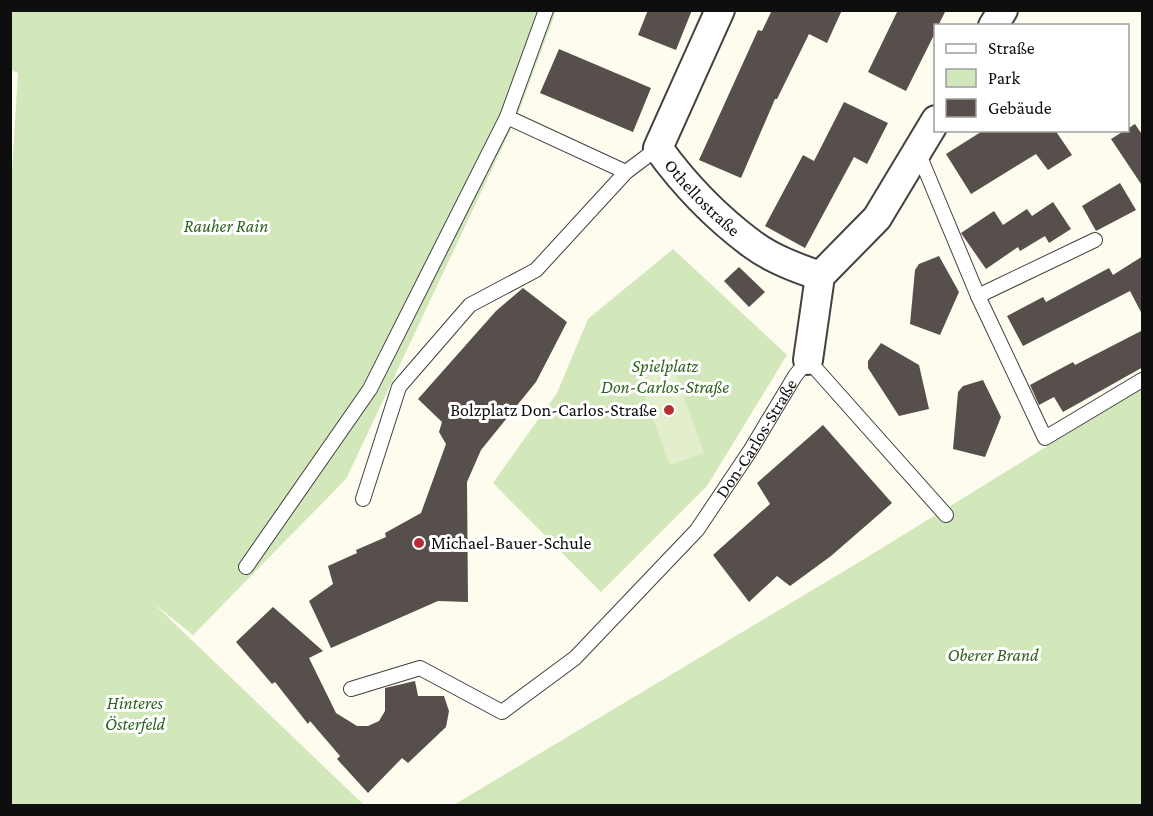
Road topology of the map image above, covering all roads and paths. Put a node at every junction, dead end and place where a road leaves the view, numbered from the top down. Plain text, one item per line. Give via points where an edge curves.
1 (546, 10) edge
2 (720, 10) edge
3 (1002, 10) edge
4 (994, 24) edge
5 (507, 117) junction
6 (934, 123) edge
7 (658, 148) junction
8 (917, 150) junction
9 (626, 172) junction
10 (1095, 240) dead end
11 (820, 276) junction
12 (978, 297) junction
13 (808, 360) junction
14 (1143, 380) edge
15 (363, 500) dead end
16 (946, 515) dead end
17 (246, 567) dead end
18 (351, 689) dead end

1 - 5 lane
2 - 7 street, Othellostraße
3 - 4 street
5 - 9 lane
5 - 17 lane via 370,389
6 - 8 street
7 - 9 lane
7 - 11 street, Othellostraße via 678,177 753,245
8 - 11 street via 877,218
8 - 12 lane
9 - 15 lane via 536,270 470,306 399,387
10 - 12 lane
11 - 13 street, Don-Carlos-Straße
12 - 14 lane via 1045,438
13 - 16 lane
13 - 18 lane, Don-Carlos-Straße via 697,530 575,658 502,712 420,668

